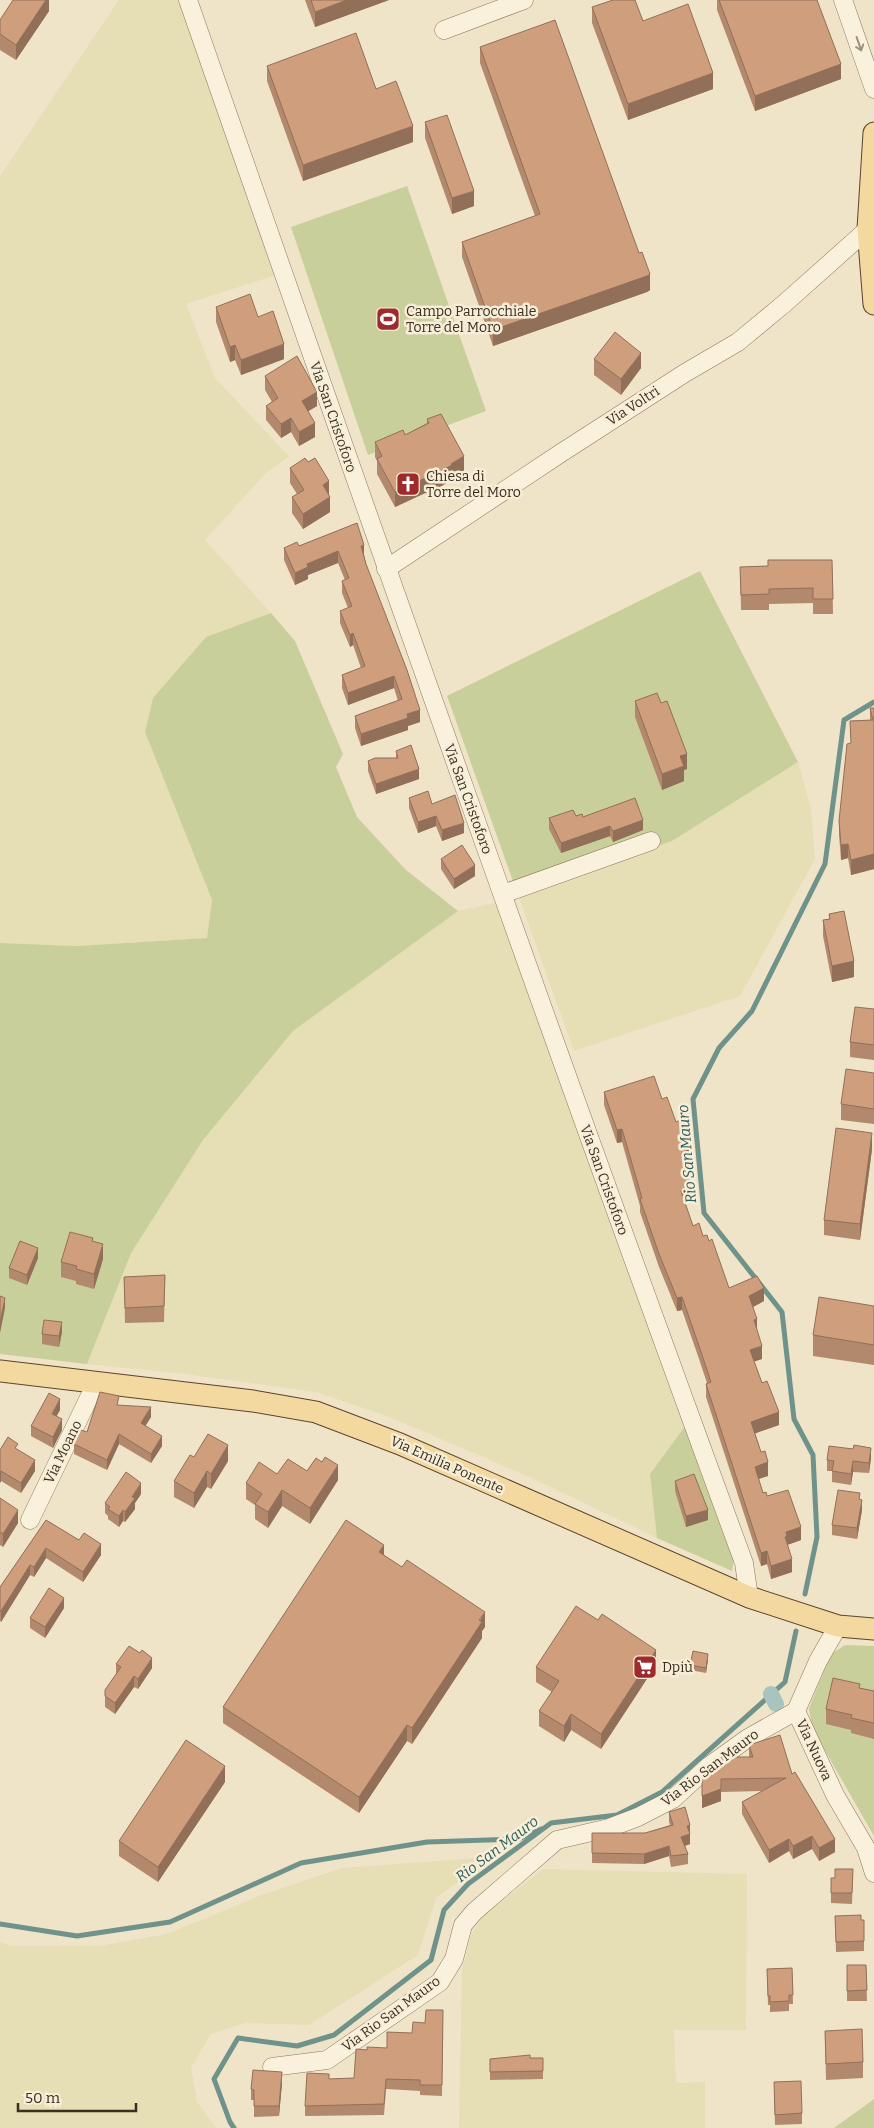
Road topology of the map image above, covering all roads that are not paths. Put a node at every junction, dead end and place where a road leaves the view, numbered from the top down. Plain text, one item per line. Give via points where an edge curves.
1 (188, 0) edge
2 (524, 0) edge
3 (843, 0) edge
4 (444, 30) dead end
5 (874, 89) edge
6 (874, 133) edge
7 (868, 229) junction
8 (874, 304) edge
9 (386, 569) junction
10 (651, 841) dead end
11 (503, 894) junction
12 (0, 1370) edge
13 (96, 1383) junction
14 (30, 1520) dead end
15 (749, 1597) junction
16 (838, 1626) junction
17 (874, 1630) edge
18 (796, 1710) junction
19 (874, 1873) edge
20 (272, 2067) dead end

1 - 9 street, Via San Cristoforo
2 - 4 street
3 -> 5 street
6 - 7 main road
7 - 8 main road
7 - 9 street, Via Voltri via 738,342 602,426
9 - 11 street, Via San Cristoforo
10 - 11 street
11 - 15 street, Via San Cristoforo via 744,1563
12 - 13 main road, Via Emilia Ponente
13 - 14 street, Via Moano
13 - 15 main road, Via Emilia Ponente via 316,1412 400,1444
15 - 16 main road, Via Emilia Ponente
16 - 17 main road, Via Emilia Ponente
16 - 18 street, Via Nuova
18 - 19 street, Via Nuova via 835,1795 866,1848
18 - 20 street, Via Rio San Mauro via 709,1766 673,1799 609,1828 557,1840 474,1912 463,1926 454,1959 440,1982 327,2060

